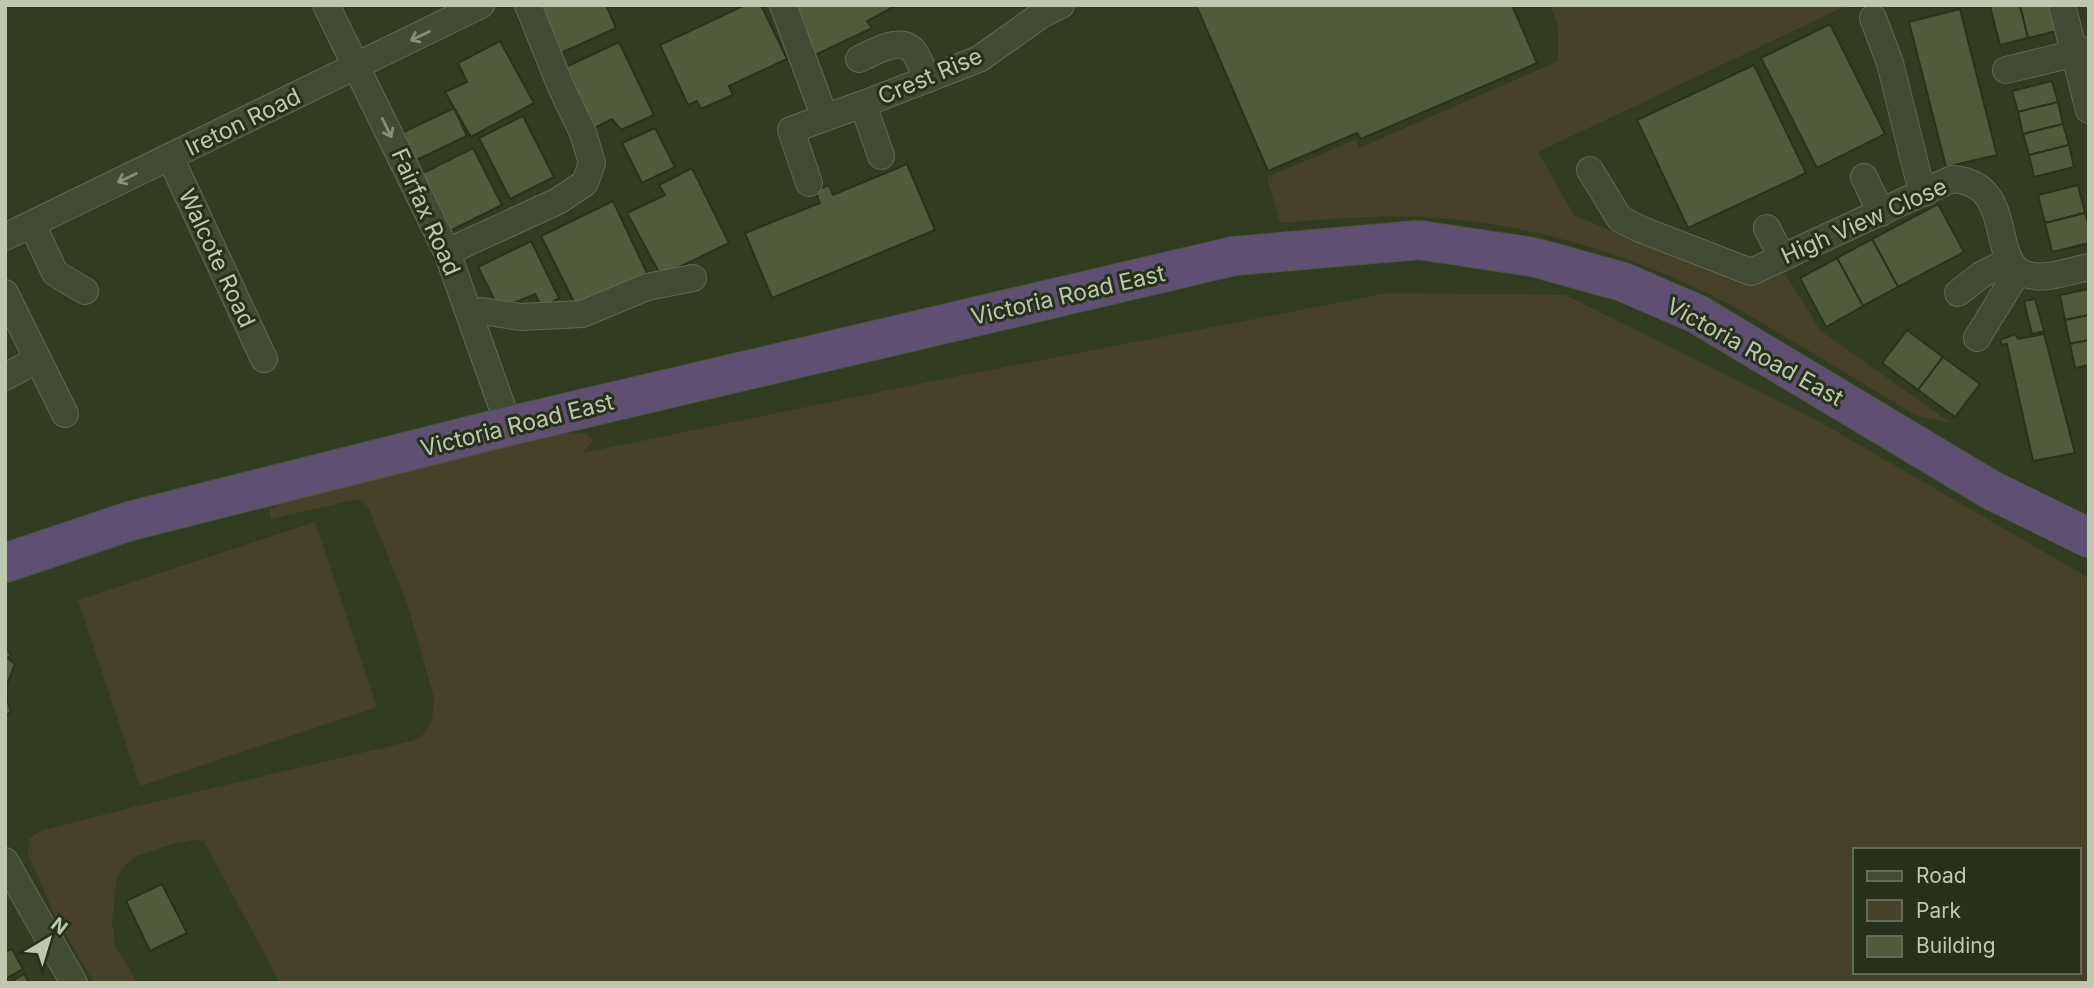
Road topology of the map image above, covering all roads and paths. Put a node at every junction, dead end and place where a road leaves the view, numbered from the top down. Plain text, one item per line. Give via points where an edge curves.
1 (327, 5) edge
2 (481, 5) edge
3 (528, 5) edge
4 (783, 5) edge
5 (1061, 5) edge
6 (2062, 5) edge
7 (1872, 18) dead end
8 (2082, 51) edge
9 (859, 59) dead end
10 (357, 67) junction
11 (2006, 70) dead end
12 (926, 79) junction
13 (863, 104) junction
14 (2089, 110) edge
15 (825, 118) junction
16 (881, 156) dead end
17 (170, 157) junction
18 (1590, 170) dead end
19 (1864, 177) dead end
20 (809, 183) dead end
21 (1925, 193) junction
22 (1881, 213) junction
23 (32, 224) junction
24 (1767, 228) dead end
25 (5, 237) edge
26 (447, 253) junction
27 (1782, 258) junction
28 (2014, 266) junction
29 (2089, 267) edge
30 (693, 278) dead end
31 (85, 291) dead end
32 (5, 293) edge
33 (1958, 293) dead end
34 (470, 316) junction
35 (1977, 338) dead end
36 (38, 359) junction
37 (264, 359) dead end
38 (5, 377) edge
39 (65, 414) dead end
40 (509, 426) junction
41 (2089, 538) edge
42 (5, 563) edge
43 (5, 861) edge
44 (74, 983) edge

1 - 10 street, Fairfax Road
2 -> 10 street, Ireton Road
3 - 26 street via 592,163 585,183 558,201
4 - 15 street
5 - 12 street, Crest Rise via 979,59
6 - 8 street
7 - 21 street via 1890,63
8 - 11 street
8 - 14 street
9 - 12 street via 905,44 914,52
10 - 17 street, Ireton Road
10 -> 26 street, Fairfax Road
12 - 13 street, Crest Rise
13 - 15 street, Crest Rise
13 - 16 street
15 - 20 street, Crest Rise via 791,130
17 -> 23 street, Ireton Road
17 - 37 street, Walcote Road
18 - 27 street, High View Close via 1620,219 1640,229 1751,272
19 - 22 street
21 - 22 street, High View Close
21 - 28 street, High View Close via 1952,179 1981,188 1994,205
22 - 27 street, High View Close
23 - 25 street, Ireton Road
23 - 31 street via 55,273
24 - 27 street
26 - 34 street, Fairfax Road
28 - 29 street via 2027,275
28 - 33 street via 1982,275
28 - 35 street
30 - 34 street via 647,287 582,314 521,317 482,311
32 - 36 street
34 - 40 street, Fairfax Road
36 - 38 street
36 - 39 street
40 - 41 highway, Victoria Road East via 1234,256 1419,240 1533,257 1623,282 1697,314 1991,490
40 - 42 highway, Victoria Road East via 130,521
43 - 44 street

